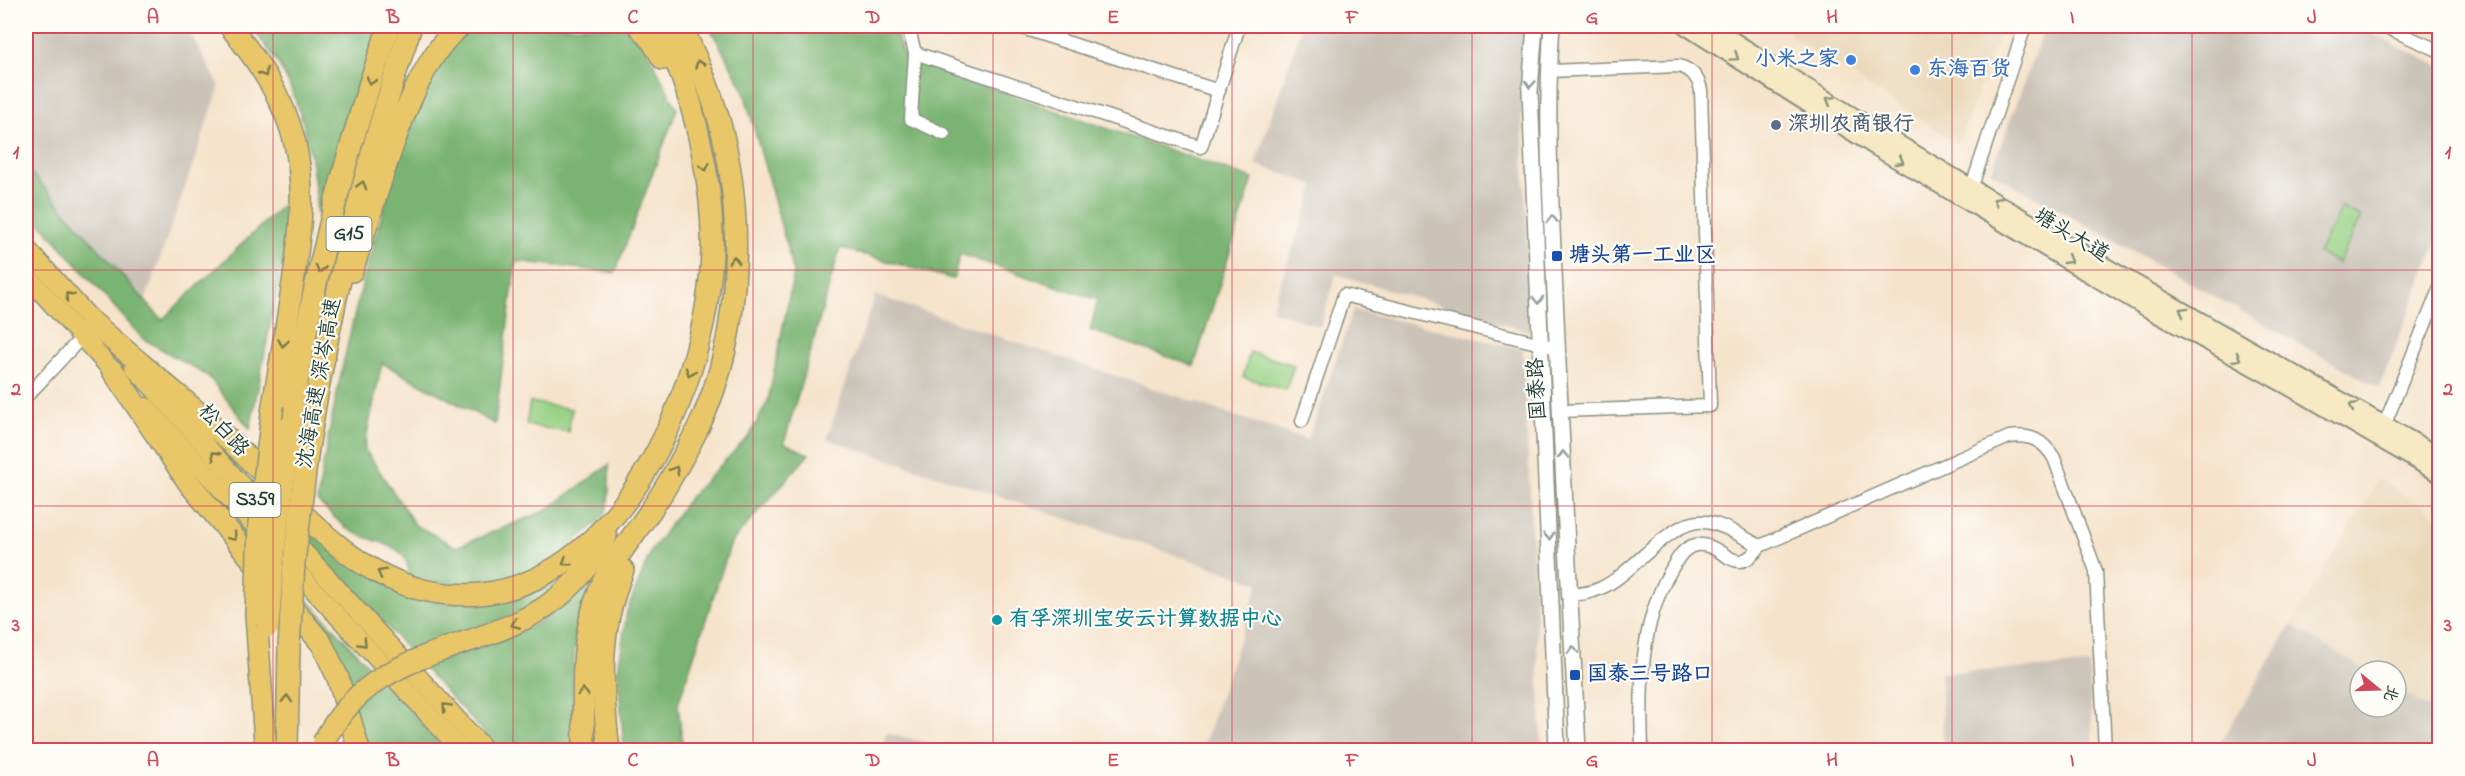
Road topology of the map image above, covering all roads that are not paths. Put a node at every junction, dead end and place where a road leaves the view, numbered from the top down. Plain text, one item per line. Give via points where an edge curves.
1 (230, 26) edge
2 (389, 26) edge
3 (411, 26) edge
4 (460, 26) edge
5 (639, 26) edge
6 (659, 26) edge
7 (681, 26) edge
8 (908, 26) edge
9 (1016, 26) edge
10 (1239, 26) edge
11 (1535, 26) edge
12 (1552, 26) edge
13 (1686, 26) edge
14 (1710, 26) edge
15 (2025, 26) edge
16 (2384, 26) edge
17 (2439, 51) edge
18 (915, 53) junction
19 (1549, 71) junction
20 (1219, 91) junction
21 (691, 110) junction
22 (944, 134) dead end
23 (1969, 193) junction
24 (26, 248) edge
25 (26, 275) edge
26 (2439, 287) edge
27 (88, 330) junction
28 (1540, 344) junction
29 (1557, 348) junction
30 (323, 357) junction
31 (113, 371) junction
32 (26, 397) edge
33 (1560, 411) junction
34 (1302, 421) dead end
35 (2382, 432) junction
36 (2439, 457) edge
37 (2439, 474) edge
38 (622, 506) junction
39 (644, 520) junction
40 (1760, 546) junction
41 (1570, 595) junction
42 (262, 621) junction
43 (265, 747) edge
44 (322, 747) edge
45 (287, 750) edge
46 (359, 750) edge
47 (461, 750) edge
48 (485, 750) edge
49 (584, 750) edge
50 (609, 750) edge
51 (1557, 750) edge
52 (1578, 750) edge
53 (1642, 750) edge
54 (2105, 750) edge

1 -> 42 highway, bridge via 261,67 287,118 302,185 299,244 259,524
2 -> 42 highway, 沈海高速 深岑高速 / G15, bridge via 352,142 307,327
30 -> 3 highway, 沈海高速 深岑高速 / G15 via 359,192
4 - 30 highway via 427,65 410,103
5 - 21 highway via 652,41
6 - 21 highway via 676,62
39 -> 7 highway via 684,453 713,391 726,342 734,267 731,186 720,127 701,69
8 - 18 street
9 - 20 street
10 - 20 street
11 -> 28 street, 国泰路 via 1530,91
12 - 19 street, 国泰路
13 -> 23 main road, 塘头大道 via 1785,90
23 -> 14 main road, 塘头大道
15 - 23 street
16 - 17 street
18 - 20 street via 1201,147
18 - 22 street via 911,118
29 -> 19 street, 国泰路
19 - 33 street via 1679,66 1696,77 1701,90 1710,406
21 -> 38 highway via 711,204 712,251 705,316 688,377 667,429
23 - 35 main road, 塘头大道 via 2152,311
27 -> 24 main road, 松白路 / S359
25 - 27 main road, 松白路 / S359
26 - 35 street
27 - 31 main road, 松白路 / S359
27 - 32 street
38 -> 27 highway via 603,531 564,564 525,584 461,594 407,585 367,566 327,537 232,443
48 -> 27 main road, 松白路 / S359
28 - 29 street
28 - 34 street via 1344,295
28 -> 51 street, 国泰路
29 - 33 street, 国泰路
45 -> 30 highway, 沈海高速 深岑高速 / G15, bridge via 294,563
31 -> 46 highway via 199,496 311,627 338,678
31 -> 47 main road, 松白路 / S359
41 -> 33 street, 国泰路
35 - 36 main road, 塘头大道
35 - 37 main road, 塘头大道
38 -> 44 highway, bridge via 595,557 566,592 534,616 412,661 372,683 344,709
49 -> 39 highway via 583,664 592,612 610,568
39 - 50 highway via 616,586 604,636 602,686
40 - 41 street via 1720,526 1703,522 1685,525 1603,588
40 - 53 street via 1747,560 1738,562 1707,546 1697,545 1680,554 1653,611 1645,642 1640,706
40 - 54 street via 2009,437 2036,438 2054,458 2096,571
52 -> 41 street, 国泰路
42 - 43 highway

